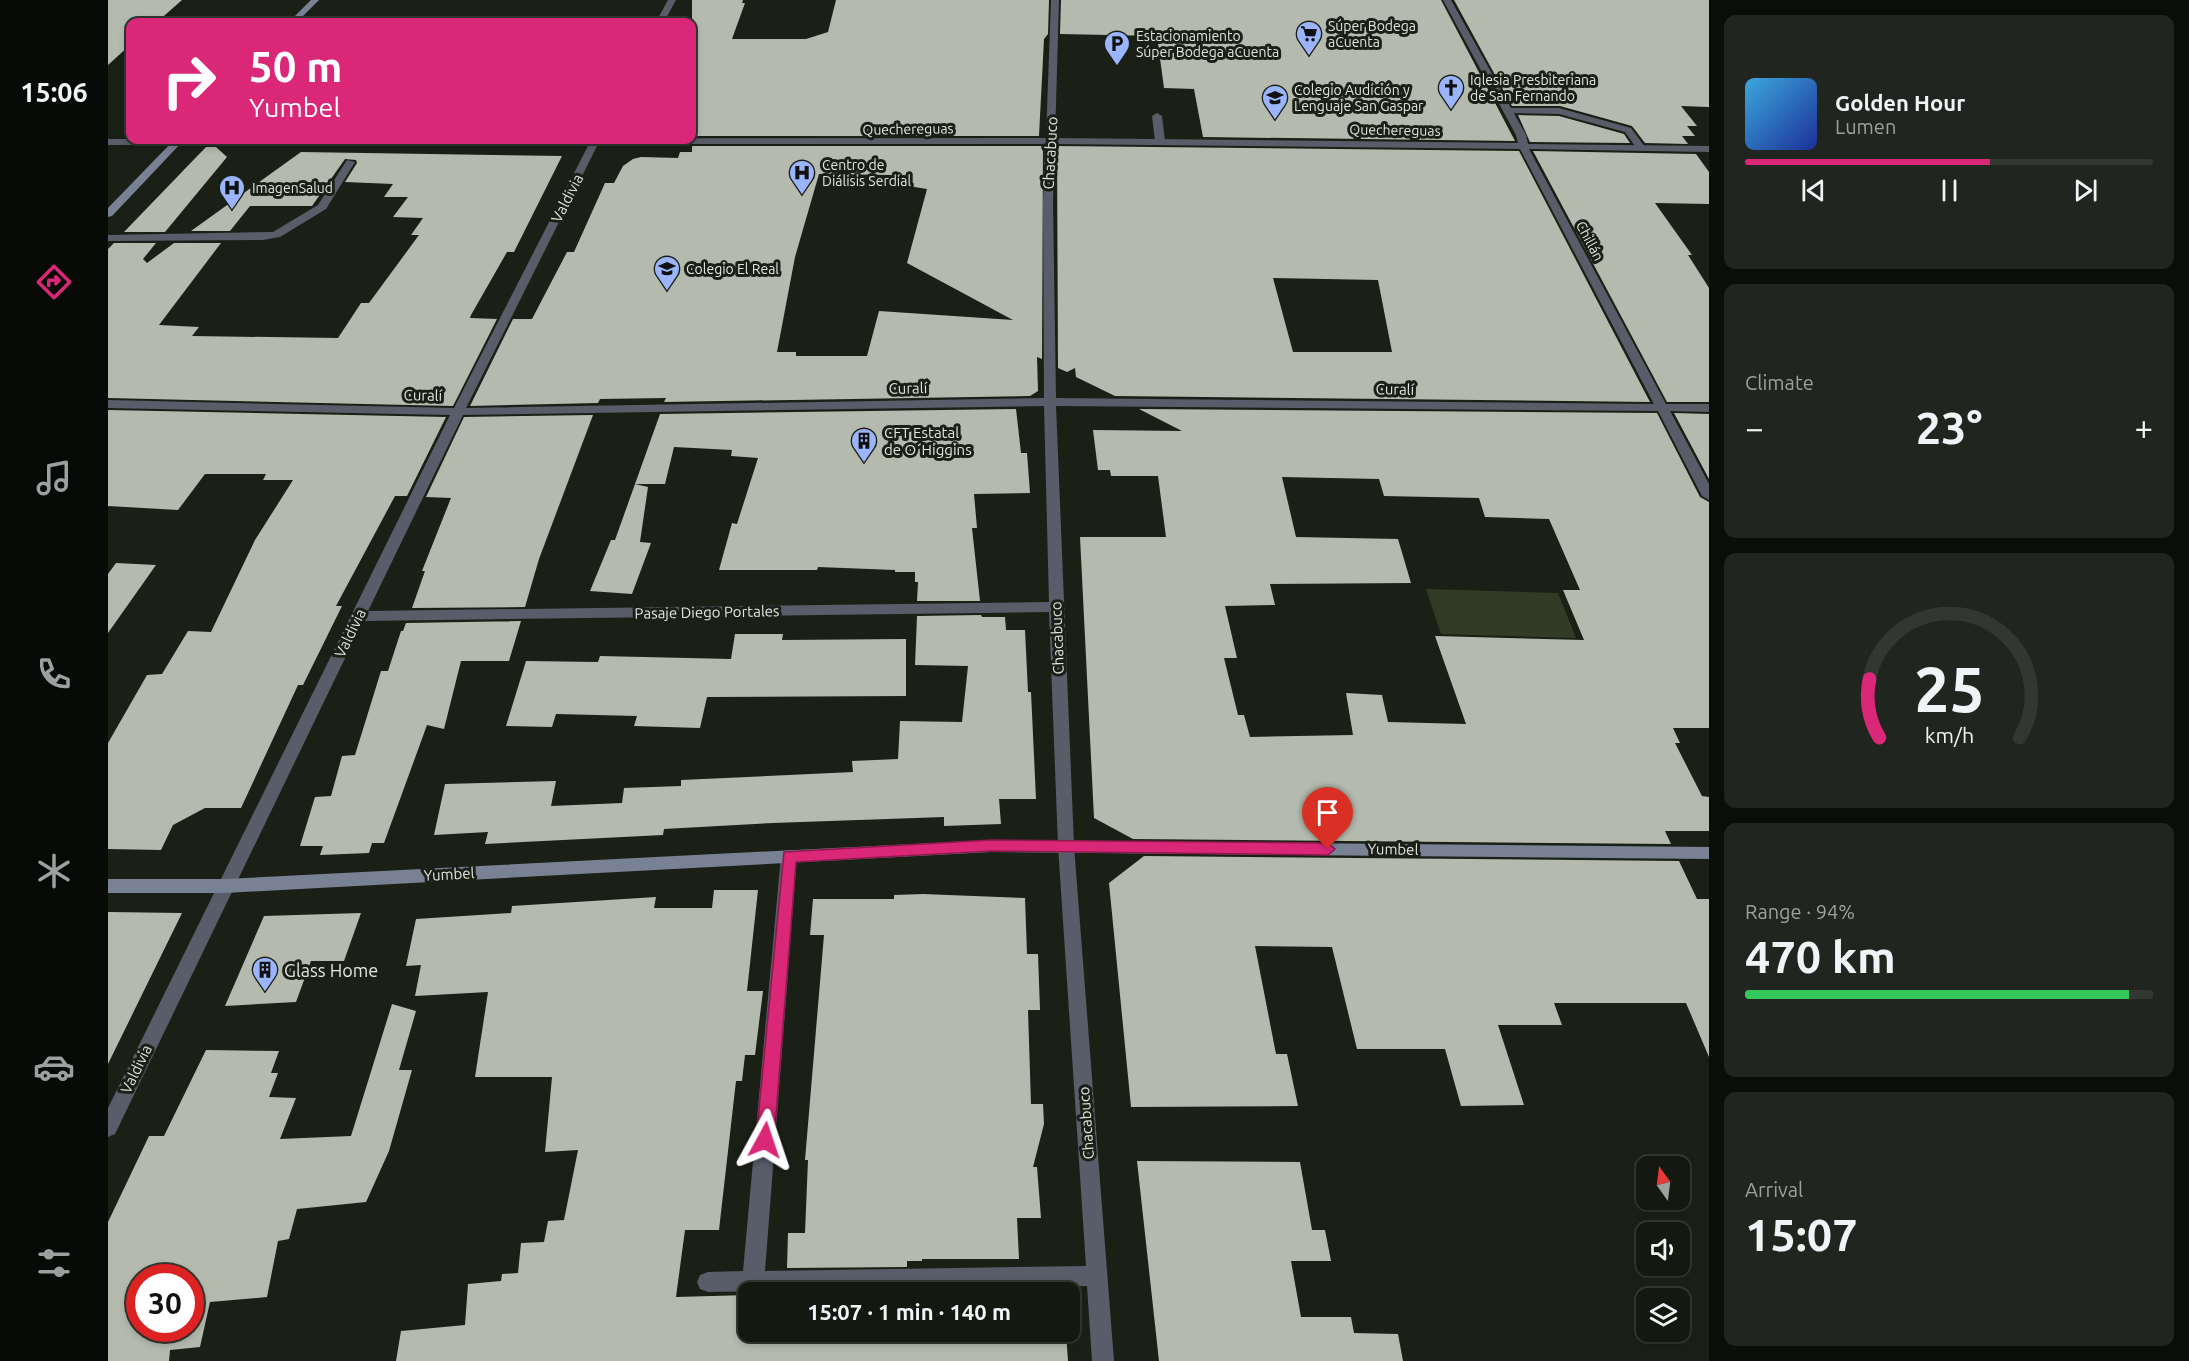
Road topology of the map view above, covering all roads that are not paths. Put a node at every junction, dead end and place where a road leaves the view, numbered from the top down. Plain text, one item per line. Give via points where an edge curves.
1 (315, 0) edge
2 (672, 0) edge
3 (1055, 0) edge
4 (1447, 0) edge
5 (297, 18) edge
6 (660, 18) edge
7 (1507, 110) junction
8 (1156, 116) dead end
9 (696, 141) edge
10 (1051, 141) junction
11 (1160, 141) junction
12 (108, 142) edge
13 (126, 142) edge
14 (175, 144) edge
15 (593, 144) edge
16 (1523, 145) junction
17 (1640, 147) junction
18 (1709, 149) edge
19 (351, 162) dead end
20 (108, 214) edge
21 (108, 238) edge
22 (1050, 402) junction
23 (108, 404) edge
24 (1662, 408) junction
25 (1709, 408) edge
26 (459, 411) junction
27 (1709, 496) edge
28 (1056, 607) junction
29 (358, 616) junction
30 (1066, 846) junction
31 (1709, 853) edge
32 (789, 856) junction
33 (108, 886) edge
34 (225, 886) junction
35 (108, 1128) edge
36 (1097, 1276) junction
37 (708, 1282) dead end
38 (738, 1282) edge
39 (753, 1282) joint
40 (1103, 1361) edge

1 - 5 street
2 - 6 street
3 - 10 street, Chacabuco
4 - 7 street, Chillán
7 - 16 street, Chillán
7 - 17 street via 1559,111 1628,130
8 - 11 street
9 - 10 street, Quechereguas
10 - 11 street, Quechereguas
10 - 22 street, Chacabuco
11 - 16 street, Quechereguas
12 - 13 street, Quechereguas
14 - 20 street
15 - 26 street, Valdivia
16 - 17 street, Quechereguas
16 - 24 street, Chillán
17 - 18 street, Quechereguas
19 - 21 street via 322,207 276,235
22 - 24 street, Curalí
22 - 26 street, Curalí
22 - 28 street, Chacabuco
23 - 26 street, Curalí
24 - 25 street, Curalí
24 - 27 street, Chillán
26 - 29 street, Valdivia
28 - 29 street, Pasaje Diego Portales
28 - 30 street, Chacabuco
29 - 34 street, Valdivia
30 - 31 street, Yumbel
30 - 32 street, Yumbel
30 - 36 street, Chacabuco
32 - 34 street, Yumbel
32 - 39 street
33 - 34 street, Yumbel
34 - 35 street, Valdivia
36 - 39 street
36 - 40 street, Chacabuco
37 - 38 street

